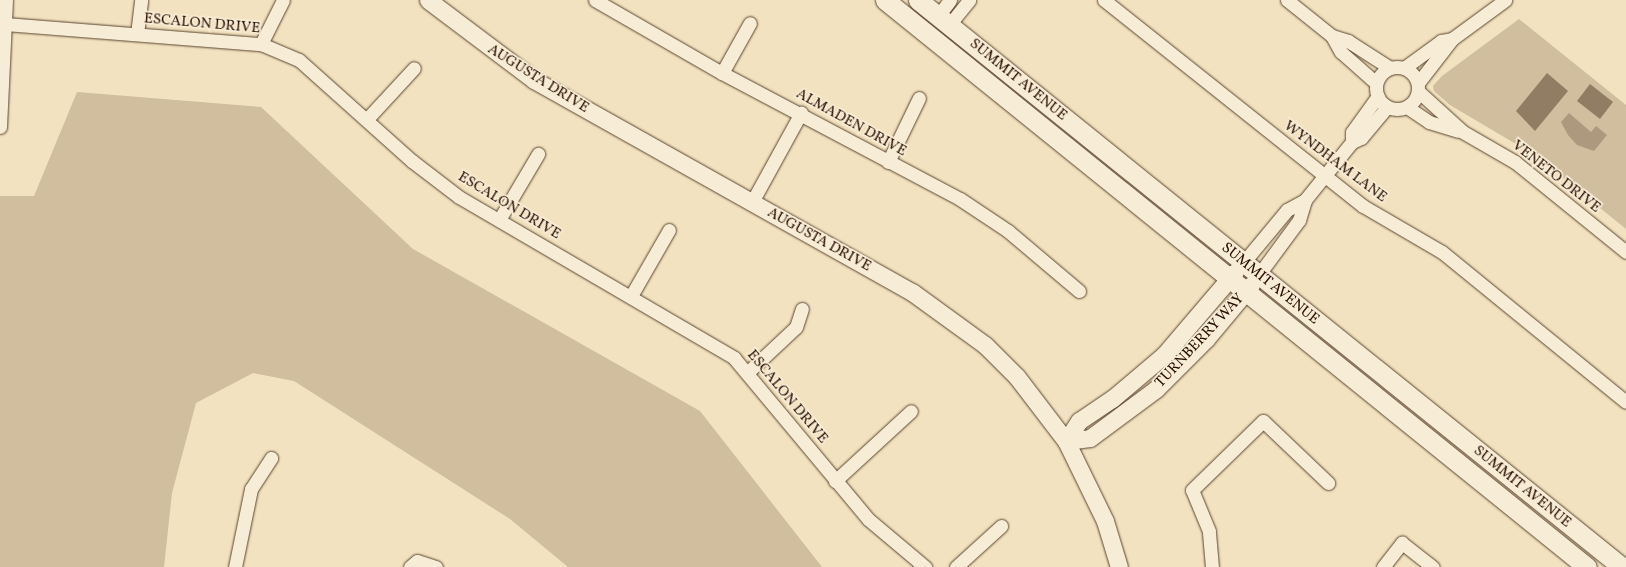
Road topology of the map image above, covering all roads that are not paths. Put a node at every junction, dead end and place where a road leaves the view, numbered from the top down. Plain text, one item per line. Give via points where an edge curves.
1 (6, 0) edge
2 (140, 0) edge
3 (283, 0) edge
4 (428, 0) edge
5 (595, 0) edge
6 (885, 0) edge
7 (918, 0) edge
8 (950, 0) edge
9 (969, 0) edge
10 (1104, 0) edge
11 (1287, 0) edge
12 (1505, 0) edge
13 (944, 20) junction
14 (750, 23) dead end
15 (6, 24) junction
16 (137, 34) junction
17 (1332, 36) junction
18 (1452, 39) junction
19 (261, 44) junction
20 (414, 68) dead end
21 (1390, 68) junction
22 (1404, 68) junction
23 (722, 73) junction
24 (1376, 83) junction
25 (1418, 87) junction
26 (1378, 96) junction
27 (919, 98) dead end
28 (1387, 107) junction
29 (1407, 107) junction
30 (801, 113) junction
31 (367, 119) junction
32 (1, 128) edge
33 (1463, 132) junction
34 (1352, 142) junction
35 (538, 154) dead end
36 (888, 162) junction
37 (1325, 177) junction
38 (1305, 200) junction
39 (752, 202) junction
40 (499, 220) junction
41 (669, 230) dead end
42 (1626, 252) edge
43 (1236, 271) junction
44 (1252, 284) junction
45 (1079, 291) dead end
46 (631, 296) junction
47 (802, 309) dead end
48 (748, 371) junction
49 (1626, 402) edge
50 (911, 411) dead end
51 (1066, 441) junction
52 (271, 458) dead end
53 (835, 481) junction
54 (1328, 483) dead end
55 (1001, 526) dead end
56 (414, 564) edge
57 (235, 567) edge
58 (436, 567) edge
59 (925, 567) edge
60 (956, 567) edge
61 (1119, 567) edge
62 (1212, 567) edge
63 (1383, 567) edge
64 (1433, 567) edge
65 (1587, 567) edge
66 (1622, 567) edge

1 - 15 street
2 - 16 street
3 - 19 street
4 - 39 street, AUGUSTA DRIVE via 534,80
5 - 23 street, ALMADEN DRIVE
6 - 43 main road, SUMMIT AVENUE
7 - 13 main road, SUMMIT AVENUE
8 - 13 street
9 - 13 street
10 - 37 street, WYNDHAM LANE
11 - 17 street
12 - 18 street
13 - 43 main road, SUMMIT AVENUE
14 - 23 street
15 - 16 street, ESCALON DRIVE
15 - 32 street
16 - 19 street, ESCALON DRIVE
17 - 21 street via 1348,41
17 - 24 street via 1341,52
18 - 22 street via 1441,41
18 - 25 street
19 - 31 street, ESCALON DRIVE via 311,68
20 - 31 street
21 - 22 street
21 - 24 street
22 - 25 street
23 - 30 street, ALMADEN DRIVE
24 - 26 street
25 - 29 street
25 - 33 street, VENETO DRIVE
26 - 28 street
26 - 34 street via 1352,132
27 - 36 street
28 - 29 street
28 - 34 street via 1361,138
29 - 33 street, VENETO DRIVE via 1429,122
30 - 36 street, ALMADEN DRIVE
30 - 39 street
31 - 40 street, ESCALON DRIVE via 438,181
33 - 42 street, VENETO DRIVE via 1515,162
34 - 37 street
35 - 40 street
36 - 45 street, ALMADEN DRIVE via 960,199 1008,231
37 - 38 street
37 - 49 street, WYNDHAM LANE via 1363,206 1442,252
38 - 43 street via 1287,210
38 - 44 street via 1299,220
39 - 51 street, AUGUSTA DRIVE via 950,317 1017,378
40 - 46 street, ESCALON DRIVE
41 - 46 street
43 - 44 main road, SUMMIT AVENUE
43 - 51 street, TURNBERRY WAY via 1164,355 1112,399 1079,421
44 - 51 street, TURNBERRY WAY via 1178,369 1144,399 1090,438
44 - 65 main road, SUMMIT AVENUE
44 - 66 main road, SUMMIT AVENUE
46 - 48 street, ESCALON DRIVE via 711,342
47 - 48 street via 796,327
48 - 53 street, ESCALON DRIVE
50 - 53 street
51 - 61 street, AUGUSTA DRIVE via 1105,521
52 - 57 street via 251,489
53 - 59 street, ESCALON DRIVE via 878,531
54 - 62 street via 1263,421 1192,490 1209,530
55 - 60 street
56 - 58 street
63 - 64 street via 1402,543

